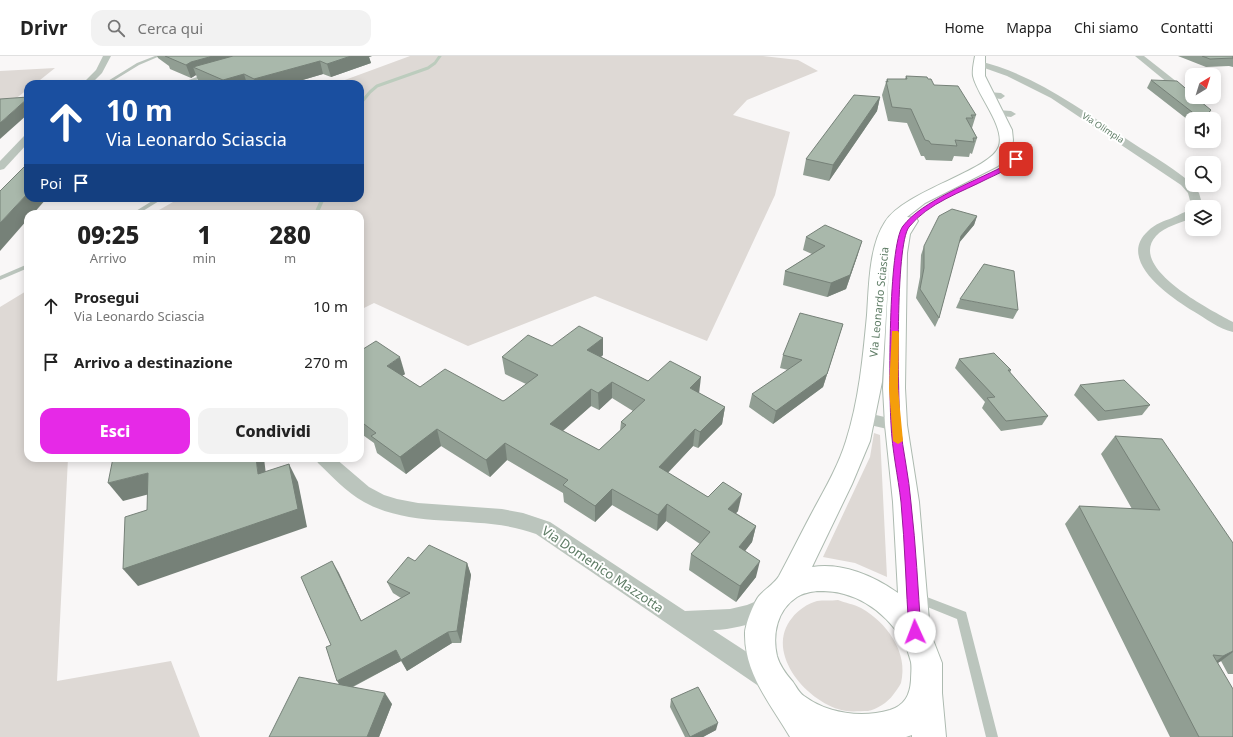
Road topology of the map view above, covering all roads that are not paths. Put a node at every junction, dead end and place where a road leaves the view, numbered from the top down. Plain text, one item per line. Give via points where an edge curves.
1 (107, 56) edge
2 (158, 56) edge
3 (1139, 56) edge
4 (986, 60) edge
5 (213, 73) edge
6 (90, 80) edge
7 (112, 80) edge
8 (192, 80) edge
9 (1185, 92) edge
10 (999, 105) junction
11 (24, 142) edge
12 (0, 167) edge
13 (1196, 200) edge
14 (154, 202) edge
15 (141, 210) edge
16 (1185, 217) edge
17 (24, 268) edge
18 (0, 278) edge
19 (1233, 328) edge
20 (864, 418) junction
21 (896, 426) junction
22 (328, 462) edge
23 (913, 589) junction
24 (778, 597) junction
25 (680, 621) junction
26 (915, 632) junction
27 (781, 693) junction
28 (908, 733) edge
29 (809, 737) edge
30 (992, 737) edge

1 - 6 street via 99,71
2 - 7 lane via 138,64
3 - 9 street
4 - 10 street, Via Leonardo Sciascia
4 - 13 street, Via Olimpia via 1065,103 1177,177 1191,188
5 - 8 lane
10 - 20 street, Via Leonardo Sciascia via 1007,136 1007,146 1002,155 985,168 906,209 897,216 888,231 880,266 871,382
10 - 21 street, Via Leonardo Sciascia via 1020,131 1023,144 1016,159 998,172 931,205 910,221 902,234 897,270 894,388
11 - 12 street
14 - 15 lane
16 - 19 street via 1152,234 1145,244 1144,257 1162,283 1182,299
17 - 18 lane
20 - 21 street
20 - 24 street, Via Leonardo Sciascia via 858,441 840,484 802,558
21 - 23 street, Via Leonardo Sciascia via 906,502
22 - 25 street, Via Domenico Mazzotta via 360,490 395,506 418,511 513,517 529,521 568,543
23 - 26 street, Via Leonardo Sciascia
23 - 30 lane via 962,616
24 - 25 street via 749,615 730,619
24 - 26 street via 804,582 823,579 844,581 884,599 901,614
24 - 27 street, Via Leonardo Sciascia via 760,631 762,656
25 - 27 street, Via Domenico Mazzotta via 728,651
26 - 28 street via 927,663 926,693 912,717
27 - 28 street via 804,716 820,725 854,736
27 - 29 street, Via Leonardo Sciascia

